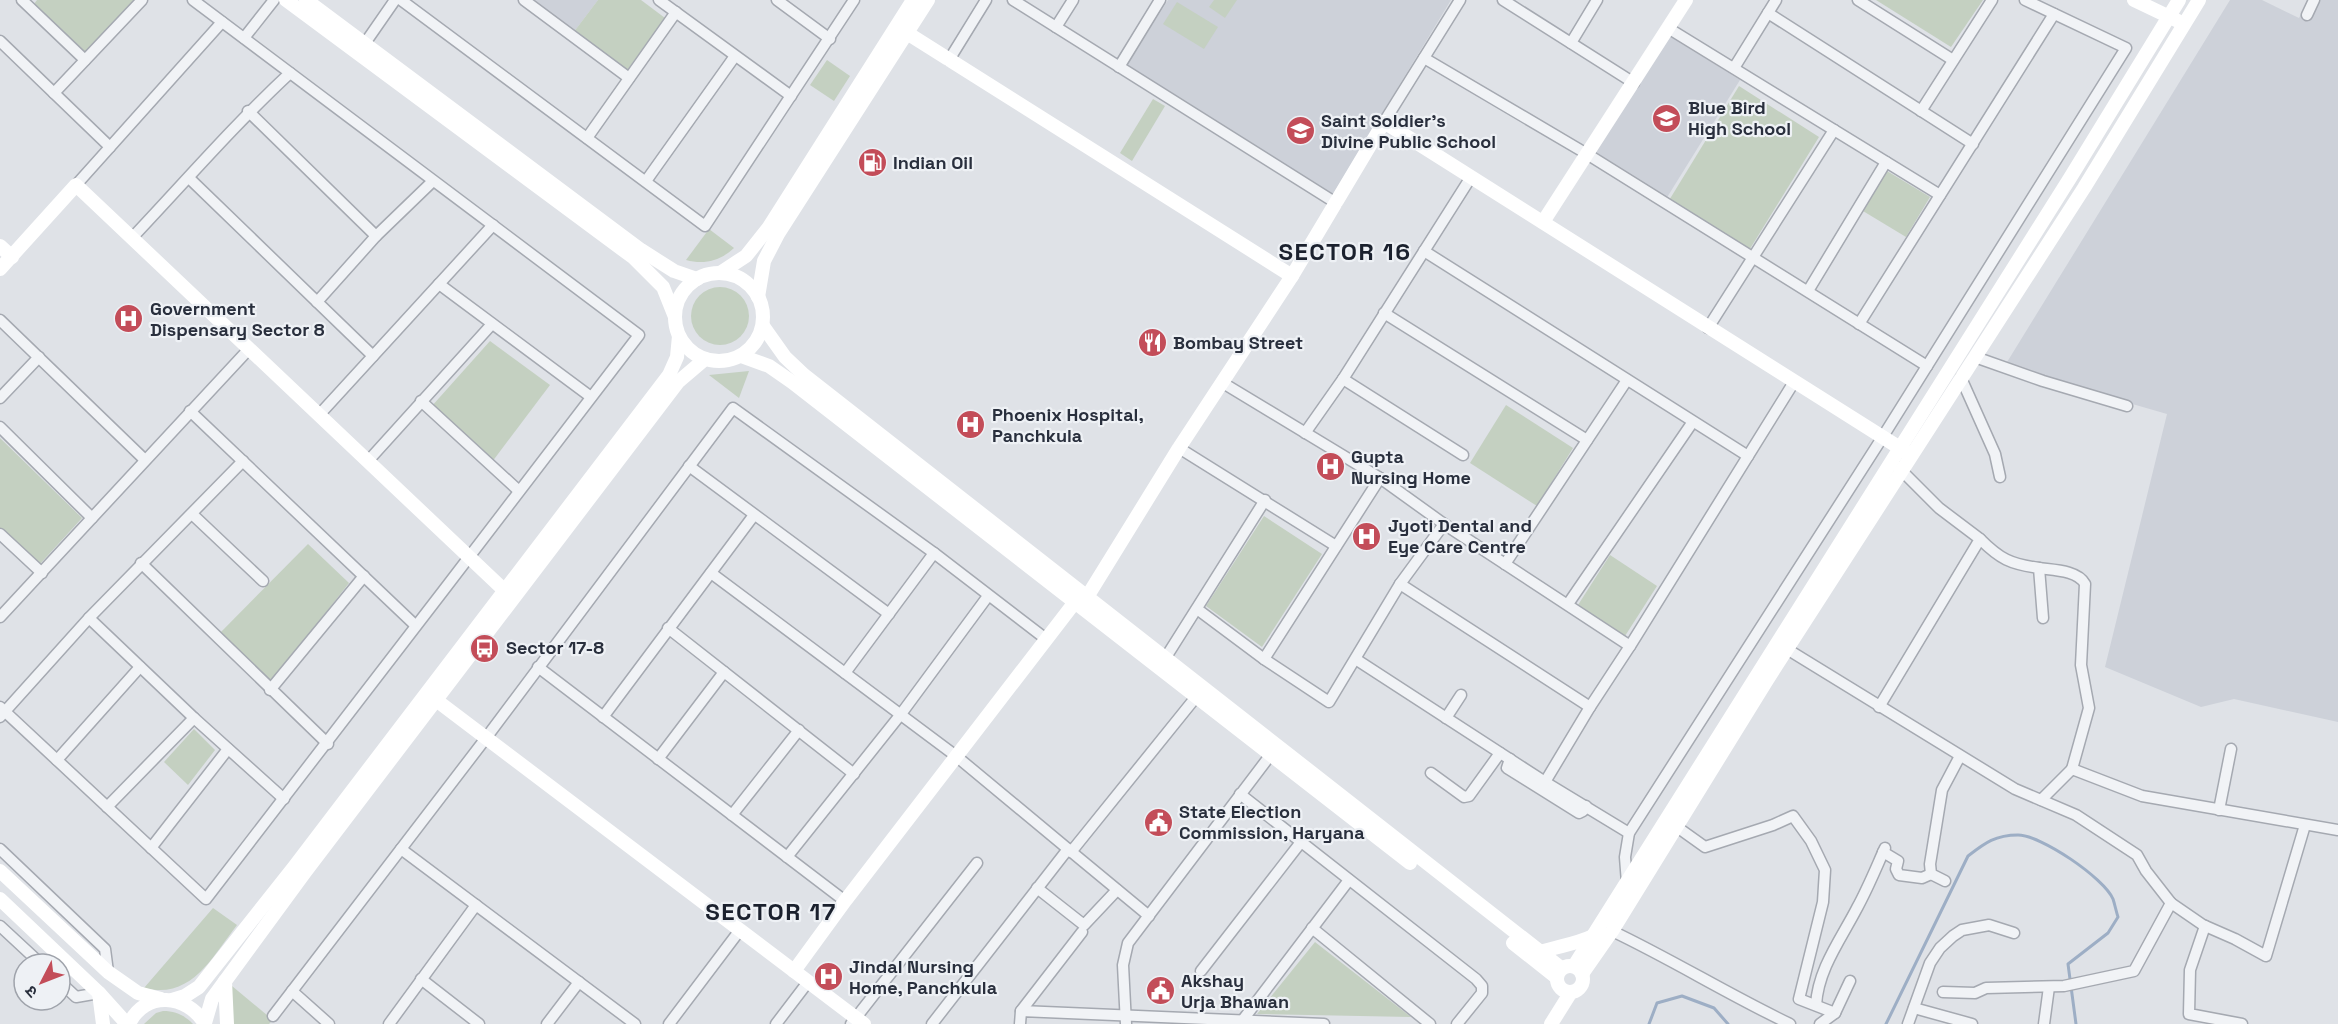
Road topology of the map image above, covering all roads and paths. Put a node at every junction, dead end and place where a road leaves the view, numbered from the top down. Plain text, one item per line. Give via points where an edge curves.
1 (23, 0) edge
2 (142, 0) edge
3 (193, 0) edge
4 (274, 0) edge
5 (286, 0) edge
6 (306, 0) edge
7 (395, 0) edge
8 (401, 0) edge
9 (524, 0) edge
10 (659, 0) edge
11 (777, 0) edge
12 (854, 0) edge
13 (913, 0) edge
14 (928, 0) edge
15 (986, 0) edge
16 (1013, 0) edge
17 (1073, 0) edge
18 (1160, 0) edge
19 (1460, 0) edge
20 (1503, 0) edge
21 (1598, 0) edge
22 (1686, 0) edge
23 (1776, 0) edge
24 (1858, 0) edge
25 (1992, 0) edge
26 (2025, 0) edge
27 (2134, 0) edge
28 (2199, 0) edge
29 (2314, 0) edge
30 (2172, 6) edge
31 (676, 12) junction
32 (1768, 13) junction
33 (2054, 14) junction
34 (2307, 15) dead end
35 (2189, 19) junction
36 (222, 22) junction
37 (1056, 27) junction
38 (1668, 28) junction
39 (907, 33) junction
40 (244, 38) junction
41 (830, 39) junction
42 (0, 41) edge
43 (1571, 43) junction
44 (361, 48) junction
45 (735, 56) junction
46 (1424, 58) junction
47 (85, 60) junction
48 (949, 60) junction
49 (1953, 60) junction
50 (1119, 67) junction
51 (1734, 68) junction
52 (290, 73) junction
53 (629, 78) junction
54 (1634, 83) junction
55 (54, 93) junction
56 (791, 96) junction
57 (248, 111) junction
58 (1921, 111) junction
59 (1384, 122) junction
60 (1834, 130) junction
61 (587, 138) junction
62 (1973, 144) junction
63 (110, 147) junction
64 (1587, 154) junction
65 (1886, 162) junction
66 (1471, 177) junction
67 (189, 178) junction
68 (434, 181) junction
69 (646, 181) junction
70 (76, 185) junction
71 (1940, 195) junction
72 (1336, 203) junction
73 (1543, 222) junction
74 (492, 225) junction
75 (376, 236) junction
76 (132, 238) junction
77 (0, 246) edge
78 (1424, 251) junction
79 (12, 257) junction
80 (1752, 257) junction
81 (0, 269) edge
82 (720, 273) junction
83 (1292, 276) junction
84 (697, 279) junction
85 (439, 284) junction
86 (1808, 291) junction
87 (758, 297) junction
88 (317, 302) junction
89 (1384, 313) junction
90 (675, 317) junction
91 (0, 320) edge
92 (492, 324) junction
93 (1859, 324) junction
94 (763, 326) junction
95 (1708, 328) junction
96 (679, 336) junction
97 (249, 349) junction
98 (373, 356) junction
99 (741, 356) junction
100 (39, 357) junction
101 (1975, 357) junction
102 (705, 359) junction
103 (1927, 366) junction
104 (1961, 378) junction
105 (1343, 379) junction
106 (1627, 380) junction
107 (1794, 382) junction
108 (1223, 383) junction
109 (591, 397) junction
110 (0, 398) edge
111 (421, 401) junction
112 (2127, 406) dead end
113 (190, 411) junction
114 (319, 415) junction
115 (1692, 423) junction
116 (0, 427) edge
117 (1305, 433) junction
118 (1882, 438) junction
119 (1587, 440) junction
120 (1179, 448) junction
121 (1905, 452) junction
122 (1463, 455) dead end
123 (1748, 456) junction
124 (145, 460) junction
125 (243, 461) junction
126 (368, 461) junction
127 (1891, 461) junction
128 (690, 466) junction
129 (1903, 470) junction
130 (2000, 477) dead end
131 (1380, 478) junction
132 (519, 491) junction
133 (1265, 500) junction
134 (192, 513) junction
135 (754, 515) junction
136 (92, 518) junction
137 (1444, 524) junction
138 (0, 534) edge
139 (1980, 539) junction
140 (1336, 546) junction
141 (934, 553) junction
142 (468, 556) junction
143 (141, 563) junction
144 (1505, 564) junction
145 (2039, 568) junction
146 (42, 573) junction
147 (711, 573) junction
148 (364, 576) junction
149 (263, 581) dead end
150 (1400, 584) junction
151 (505, 591) junction
152 (988, 596) junction
153 (1081, 599) junction
154 (1568, 604) junction
155 (1197, 609) junction
156 (889, 614) junction
157 (0, 617) edge
158 (88, 618) junction
159 (2043, 618) dead end
160 (415, 625) junction
161 (668, 628) junction
162 (1046, 639) junction
163 (1630, 646) junction
164 (1782, 646) junction
165 (1264, 659) junction
166 (1357, 660) junction
167 (1162, 663) junction
168 (140, 667) junction
169 (538, 667) junction
170 (724, 672) junction
171 (845, 673) junction
172 (270, 690) junction
173 (1461, 695) dead end
174 (1197, 697) junction
175 (436, 700) junction
176 (1590, 707) junction
177 (1879, 707) junction
178 (2, 712) edge
179 (901, 714) junction
180 (603, 717) junction
181 (194, 718) junction
182 (1446, 718) junction
183 (799, 730) junction
184 (486, 738) junction
185 (327, 744) junction
186 (228, 749) junction
187 (2231, 749) dead end
188 (1274, 751) junction
189 (956, 756) junction
190 (1505, 756) junction
191 (1960, 756) junction
192 (658, 759) junction
193 (57, 760) junction
194 (2072, 769) junction
195 (1431, 773) dead end
196 (854, 774) junction
197 (1545, 782) junction
198 (1240, 794) junction
199 (284, 799) junction
200 (2041, 800) junction
201 (1586, 806) junction
202 (107, 807) junction
203 (2219, 810) junction
204 (732, 815) junction
205 (2305, 825) junction
206 (1677, 827) junction
207 (2338, 830) edge
208 (1629, 833) junction
209 (1301, 842) junction
210 (151, 848) junction
211 (0, 849) edge
212 (401, 849) junction
213 (1069, 851) junction
214 (787, 857) junction
215 (977, 863) dead end
216 (0, 871) edge
217 (1931, 874) junction
218 (1349, 880) junction
219 (1945, 881) dead end
220 (1627, 883) junction
221 (1037, 888) junction
222 (1117, 890) junction
223 (0, 899) edge
224 (845, 901) junction
225 (2171, 903) junction
226 (476, 905) junction
227 (1149, 916) junction
228 (0, 926) edge
229 (2205, 926) junction
230 (1312, 928) junction
231 (740, 930) junction
232 (1612, 931) junction
233 (1082, 932) dead end
234 (2014, 933) dead end
235 (1595, 935) junction
236 (28, 952) edge
237 (1541, 952) junction
238 (794, 971) junction
239 (1201, 971) dead end
240 (1568, 971) junction
241 (108, 972) junction
242 (421, 979) junction
243 (225, 981) junction
244 (1850, 981) dead end
245 (579, 982) junction
246 (808, 982) junction
247 (2049, 987) junction
248 (292, 991) junction
249 (1571, 992) junction
250 (1943, 992) dead end
251 (72, 993) edge
252 (99, 993) junction
253 (166, 999) junction
254 (1816, 1005) junction
255 (1914, 1008) junction
256 (1021, 1011) junction
257 (1835, 1012) junction
258 (273, 1016) dead end
259 (1126, 1020) edge
260 (1242, 1021) junction
261 (857, 1022) edge
262 (205, 1023) edge
263 (1965, 1023) edge
264 (103, 1024) edge
265 (128, 1024) edge
266 (227, 1024) edge
267 (329, 1024) edge
268 (389, 1024) edge
269 (479, 1024) edge
270 (547, 1024) edge
271 (635, 1024) edge
272 (669, 1024) edge
273 (776, 1024) edge
274 (932, 1024) edge
275 (1020, 1024) edge
276 (1324, 1024) edge
277 (1430, 1024) edge
278 (1457, 1024) edge
279 (1551, 1024) edge
280 (1790, 1024) edge
281 (1820, 1024) edge
282 (1908, 1024) edge
283 (2044, 1024) edge
284 (2242, 1024) edge

1 - 47 street
2 - 47 street
3 - 36 street
4 - 40 street
5 - 44 street
6 - 44 street
7 - 44 street
8 - 61 street
9 - 53 street
10 - 31 street
11 - 41 street
12 - 41 street
13 - 82 street via 768,227 746,256
14 - 39 street
15 - 48 street
16 - 37 street
17 - 37 street
18 - 50 street
19 - 46 street
20 - 43 street
21 - 43 street
22 - 38 street
23 - 32 street
24 - 49 street
25 - 49 street
26 - 33 street
27 - 30 street
28 - 35 street
29 - 34 street
30 - 35 street
30 - 121 street
31 - 45 street
31 - 53 street
32 - 51 street
32 - 58 street
33 - 62 street
33 - 103 street via 2126,48
35 - 101 street
36 - 40 street
36 - 63 street
37 - 50 street
38 - 51 street
38 - 54 street
39 - 48 street
39 - 87 street via 778,234 764,261
40 - 52 street
41 - 56 street
42 - 55 street
43 - 54 street
44 - 84 street via 641,250 674,271
44 - 90 street via 634,258 663,287
45 - 56 street
45 - 69 street
46 - 59 street
46 - 64 street
47 - 55 street
48 - 83 street
49 - 58 street
50 - 72 street
51 - 60 street
52 - 57 street
52 - 68 street
53 - 61 street
54 - 64 street
55 - 63 street
56 - 69 street via 705,226
57 - 67 street
57 - 75 street
58 - 62 street
59 - 66 street
59 - 72 street
60 - 65 street
60 - 80 street
61 - 69 street
62 - 71 street
63 - 70 street
64 - 73 street
64 - 80 street
65 - 71 street
65 - 86 street
66 - 73 street
66 - 78 street
67 - 76 street
67 - 88 street
68 - 74 street
68 - 75 street
70 - 76 street
70 - 79 street
71 - 93 street
72 - 83 street
73 - 95 street
74 - 85 street
74 - 109 street via 639,335
75 - 88 street
76 - 97 street
77 - 79 street
78 - 89 street
78 - 106 street
79 - 81 street
80 - 86 street
80 - 95 street
82 - 84 street
82 - 87 street via 746,282
83 - 108 street
84 - 90 street via 679,298
85 - 92 street
85 - 98 street
86 - 93 street
87 - 94 street
88 - 98 street
89 - 105 street
89 - 119 street
90 - 96 street
91 - 100 street
92 - 109 street
92 - 111 street
93 - 103 street
94 - 99 street via 755,343
94 - 153 street via 785,357 804,375
95 - 107 street
96 - 102 street via 689,350
96 - 151 street via 677,357 669,375
97 - 113 street
97 - 114 street
98 - 114 street
99 - 102 street via 722,362
99 - 153 street via 770,366
100 - 110 street
100 - 124 street
101 - 104 street
101 - 112 street
102 - 175 street via 678,382
103 - 118 street
104 - 121 street
104 - 130 street via 1995,454
105 - 117 street
105 - 122 street
106 - 115 street
106 - 119 street
107 - 118 street
107 - 123 street
108 - 117 street
108 - 120 street
109 - 132 street
111 - 126 street
111 - 132 street
113 - 124 street
113 - 125 street
114 - 126 street
115 - 123 street
115 - 154 street
116 - 136 street
117 - 131 street
118 - 121 street
118 - 208 street
119 - 144 street
120 - 133 street
120 - 153 street
121 - 127 street
121 - 129 street
123 - 163 street
124 - 136 street
125 - 134 street
125 - 148 street
126 - 142 street
127 - 129 street
127 - 164 street
128 - 135 street
128 - 141 street via 733,408
128 - 169 street
129 - 139 street via 1939,508
129 - 164 street
131 - 137 street
131 - 140 street
132 - 142 street
133 - 140 street
133 - 155 street
134 - 143 street
134 - 149 street
135 - 147 street
135 - 156 street
136 - 146 street
137 - 144 street
137 - 150 street
138 - 146 street
139 - 145 street via 2006,561
139 - 177 street
140 - 165 street
141 - 152 street
141 - 156 street
142 - 151 street
142 - 160 street
143 - 158 street
143 - 172 street
144 - 154 street
145 - 159 street
145 - 194 street via 2076,575 2085,584 2081,664 2089,708
146 - 157 street
147 - 161 street
147 - 171 street
148 - 160 street
148 - 172 street
150 - 166 street
150 - 176 street
151 - 253 street via 199,987 185,996
152 - 162 street
152 - 179 street
153 - 162 street
153 - 167 street
154 - 163 street
155 - 165 street
155 - 167 street
156 - 171 street
158 - 168 street
158 - 178 street
160 - 185 street
161 - 170 street
161 - 180 street
162 - 189 street
163 - 176 street
164 - 177 street
164 - 206 street
164 - 220 street
165 - 166 street via 1329,702
166 - 182 street
167 - 174 street
167 - 188 street
168 - 181 street
168 - 193 street
169 - 180 street
169 - 184 street
170 - 183 street
170 - 192 street
171 - 179 street
172 - 185 street
173 - 182 street
174 - 188 street
174 - 213 street
175 - 184 street
175 - 243 street
176 - 197 street
177 - 191 street
178 - 193 street
179 - 189 street
179 - 196 street
180 - 192 street
181 - 186 street
181 - 202 street
182 - 190 street
183 - 196 street
183 - 204 street
184 - 212 street
184 - 231 street
185 - 199 street
186 - 199 street
186 - 210 street
187 - 203 street
188 - 198 street
188 - 237 street
188 - 240 street
189 - 213 street
189 - 224 street
190 - 195 street via 1469,796 1464,797
190 - 197 street
190 - 201 street via 1507,768 1579,813
191 - 200 street
191 - 217 street via 1942,790
192 - 204 street
193 - 202 street
194 - 200 street
194 - 203 street via 2142,796
196 - 214 street
197 - 201 street
198 - 209 street
198 - 227 street
199 - 210 street via 206,899
200 - 225 street via 2076,815 2137,855
201 - 208 street
202 - 210 street
203 - 205 street
204 - 214 street
205 - 207 street
205 - 229 street via 2266,956
206 - 232 street
206 - 254 street via 1706,847 1793,816 1825,870 1823,902 1799,999
208 - 220 street via 1625,856
209 - 218 street
209 - 239 street
211 - 241 street via 105,949
212 - 226 street
212 - 248 street
213 - 221 street
213 - 222 street
214 - 224 street
215 - 261 street
216 - 241 street
217 - 219 street
217 - 254 street via 1922,878 1899,875 1898,861 1884,850 1817,987
218 - 230 street
218 - 278 street via 1482,986 1482,993
220 - 235 street
221 - 222 street via 1084,925
221 - 274 street
222 - 227 street
223 - 252 street
224 - 238 street
225 - 229 street
225 - 247 street via 2134,971
226 - 242 street
226 - 245 street
227 - 259 street via 1128,943 1123,965
228 - 236 street
229 - 284 street via 2190,970 2189,1014
230 - 260 street
230 - 277 street
231 - 238 street
231 - 272 street
232 - 240 street
232 - 280 street
233 - 256 street
234 - 255 street via 1989,925 1962,930 1953,936 1930,963
235 - 237 street
235 - 240 street
237 - 240 street
238 - 246 street
240 - 249 street via 1560,988
240 - 249 street via 1582,984
241 - 253 street via 138,993
242 - 268 street
242 - 269 street
243 - 262 street via 212,999
243 - 266 street
244 - 257 street
245 - 270 street
245 - 271 street
246 - 261 street
246 - 273 street
247 - 250 street
247 - 283 street
248 - 258 street
248 - 267 street
249 - 279 street
251 - 252 street via 76,997
252 - 264 street
252 - 265 street
253 - 262 street via 191,1007
253 - 265 street via 141,1008
254 - 257 street
255 - 263 street
255 - 282 street
256 - 259 street
256 - 275 street
257 - 281 street
259 - 260 street
260 - 276 street

